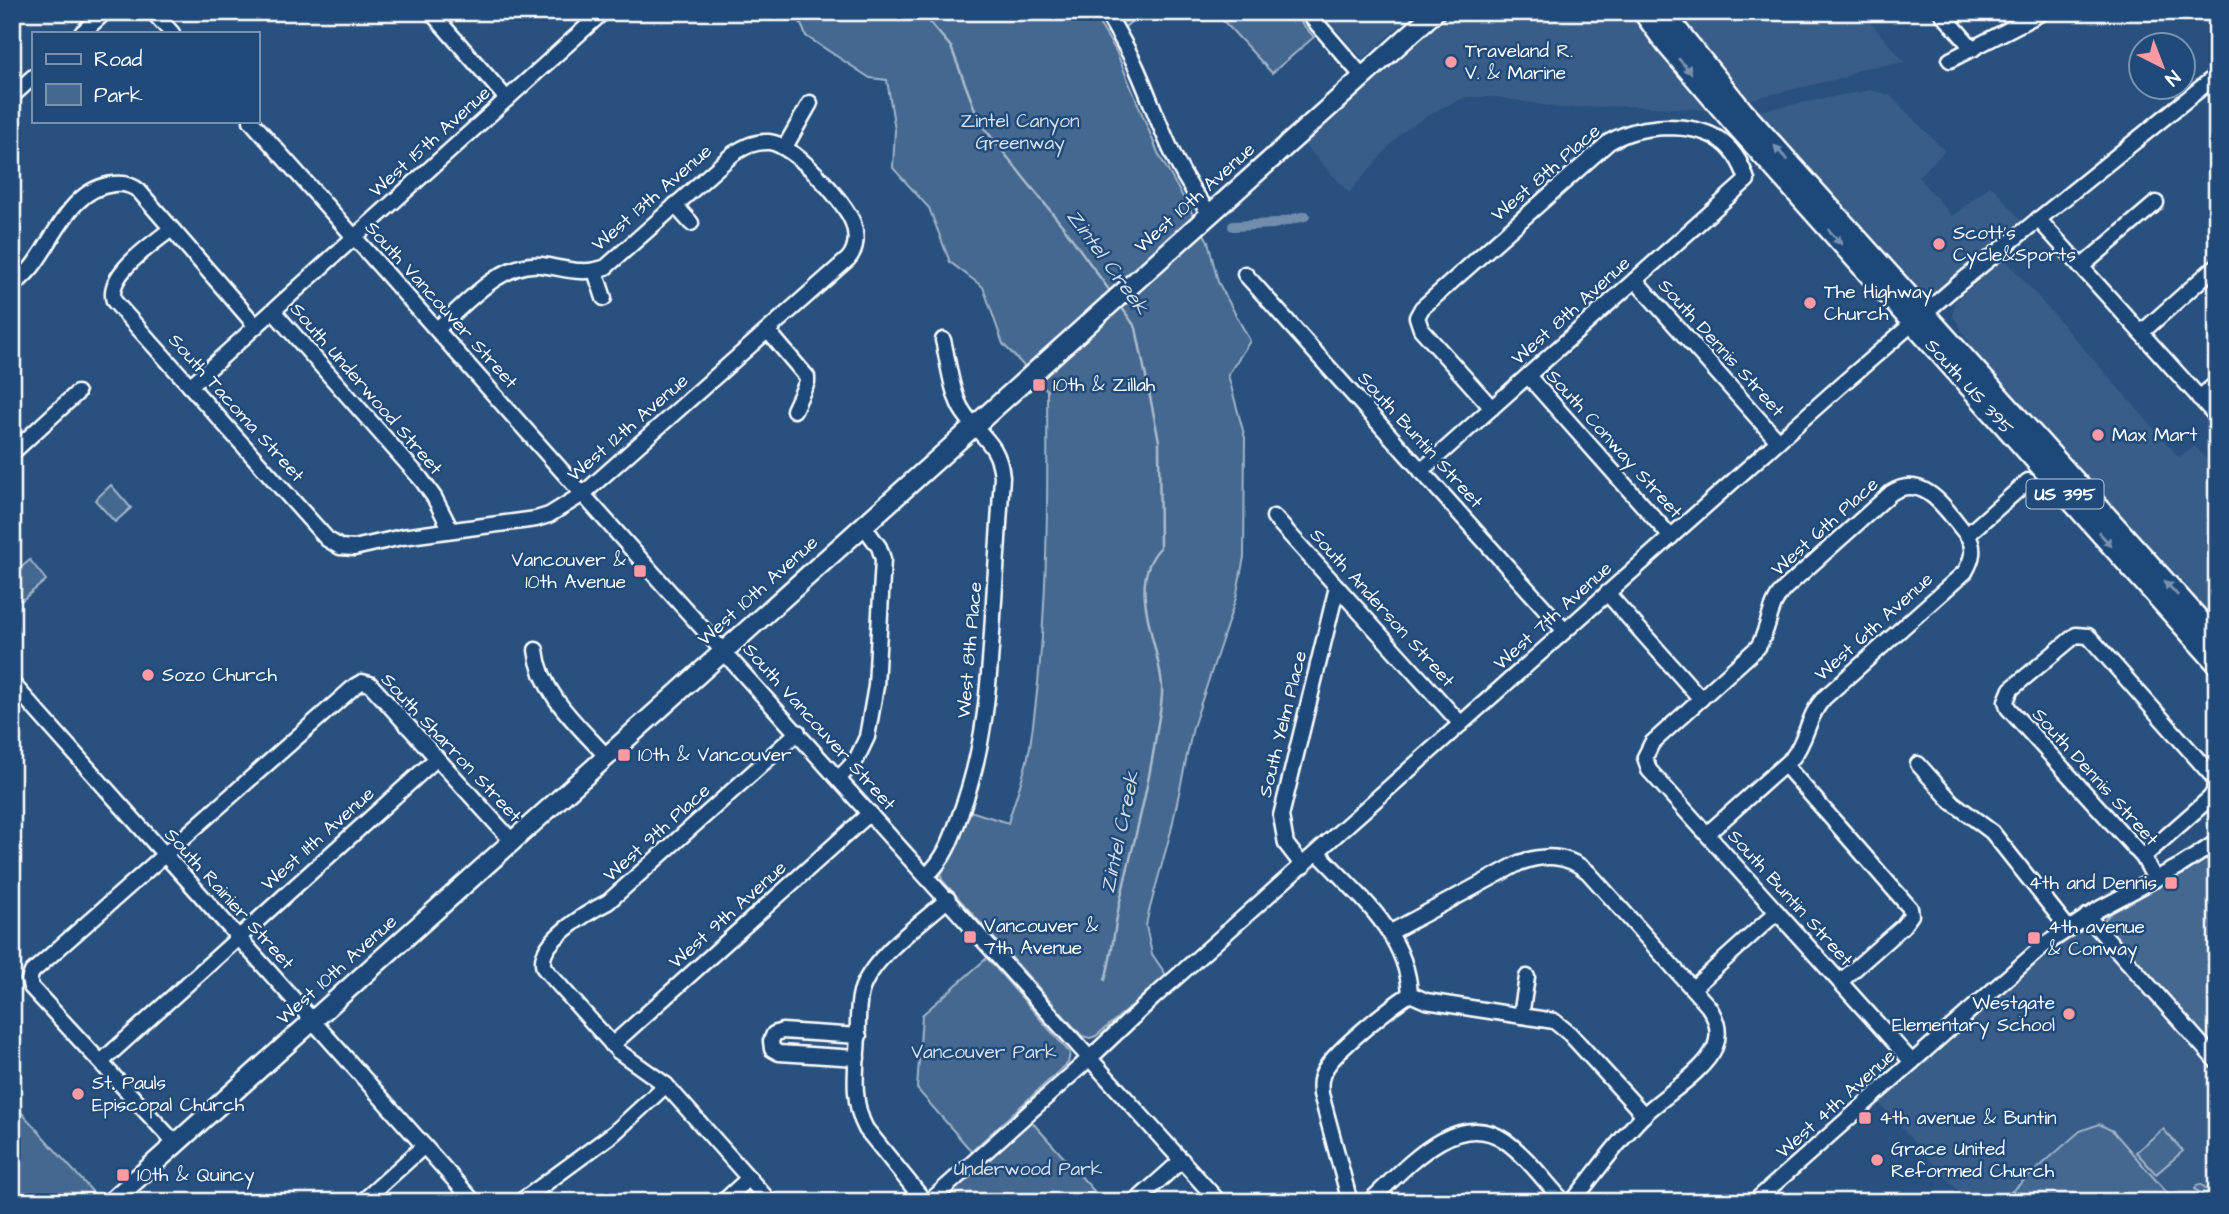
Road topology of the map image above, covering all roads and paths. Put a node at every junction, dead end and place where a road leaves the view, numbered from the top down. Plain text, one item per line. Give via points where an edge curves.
1 (105, 12) edge
2 (153, 12) edge
3 (603, 12) edge
4 (1106, 12) edge
5 (1307, 12) edge
6 (1435, 12) edge
7 (1643, 12) edge
8 (1664, 12) edge
9 (1941, 12) edge
10 (2043, 12) edge
11 (433, 13) edge
12 (83, 32) edge
13 (171, 32) edge
14 (1973, 49) junction
15 (1951, 60) dead end
16 (2217, 75) edge
17 (1363, 76) junction
18 (32, 78) edge
19 (12, 96) edge
20 (507, 99) junction
21 (810, 103) dead end
22 (252, 122) edge
23 (785, 147) junction
24 (1747, 180) joint
25 (2156, 203) dead end
26 (675, 205) junction
27 (1210, 213) junction
28 (2038, 219) junction
29 (691, 223) dead end
30 (171, 229) junction
31 (355, 236) junction
32 (2081, 267) junction
33 (2215, 267) edge
34 (595, 271) junction
35 (1245, 274) dead end
36 (1635, 280) junction
37 (12, 286) edge
38 (604, 299) dead end
39 (272, 311) junction
40 (1918, 319) junction
41 (256, 326) junction
42 (437, 329) junction
43 (768, 331) junction
44 (2141, 333) junction
45 (943, 340) dead end
46 (1528, 376) junction
47 (2217, 383) edge
48 (190, 386) junction
49 (77, 393) dead end
50 (2199, 398) junction
51 (1492, 408) junction
52 (794, 410) dead end
53 (2217, 417) edge
54 (975, 425) junction
55 (1778, 441) junction
56 (12, 453) edge
57 (1422, 471) junction
58 (2028, 481) dead end
59 (583, 494) junction
60 (1274, 517) dead end
61 (863, 525) junction
62 (451, 530) junction
63 (1967, 535) junction
64 (1671, 537) junction
65 (340, 547) joint
66 (1337, 587) junction
67 (1607, 593) junction
68 (1565, 631) junction
69 (2217, 639) edge
70 (536, 650) dead end
71 (723, 651) junction
72 (2217, 664) edge
73 (12, 683) edge
74 (1701, 699) junction
75 (1461, 724) junction
76 (797, 732) junction
77 (606, 756) junction
78 (1645, 757) joint
79 (436, 759) junction
80 (1918, 764) dead end
81 (1785, 765) junction
82 (839, 778) junction
83 (2215, 786) edge
84 (870, 813) junction
85 (1707, 834) junction
86 (512, 841) junction
87 (2217, 842) edge
88 (1318, 853) junction
89 (165, 855) junction
90 (2143, 856) junction
91 (1303, 866) junction
92 (927, 875) junction
93 (2155, 880) junction
94 (948, 899) junction
95 (1777, 912) junction
96 (2087, 916) junction
97 (2068, 928) junction
98 (1391, 932) junction
99 (238, 937) junction
100 (1527, 977) dead end
101 (1840, 982) junction
102 (1693, 988) junction
103 (1410, 994) junction
104 (1521, 1016) junction
105 (312, 1020) junction
106 (859, 1036) junction
107 (612, 1045) junction
108 (857, 1058) junction
109 (1090, 1058) junction
110 (101, 1062) junction
111 (1912, 1062) junction
112 (2217, 1062) edge
113 (666, 1085) junction
114 (1644, 1115) junction
115 (175, 1143) junction
116 (424, 1146) junction
117 (1182, 1160) junction
118 (749, 1178) junction
119 (1756, 1201) edge
120 (111, 1202) edge
121 (362, 1202) edge
122 (474, 1202) edge
123 (520, 1202) edge
124 (723, 1202) edge
125 (769, 1202) edge
126 (927, 1202) edge
127 (1135, 1202) edge
128 (1219, 1202) edge
129 (1350, 1202) edge
130 (1369, 1202) edge
131 (1564, 1202) edge
132 (1572, 1202) edge

1 - 12 street
2 - 13 street
3 - 20 street, West 15th Avenue
4 - 27 street via 1136,67 1180,171
5 - 17 street
6 - 17 main road, West 10th Avenue
7 -> 40 highway, South US 395 / US 395 via 1666,44
40 -> 8 highway, South US 395 / US 395
9 - 14 street
10 - 14 street
11 - 20 street
14 - 15 street
16 - 28 street, West 7th Avenue
17 - 27 main road, West 10th Avenue
18 - 19 street
20 - 31 street, West 15th Avenue
21 - 23 street
22 - 31 street, South Vancouver Street
23 - 26 street, West 13th Avenue via 770,142 746,145
23 - 43 street, West 12th Avenue via 847,211 855,231 853,253
24 - 36 street, West 8th Avenue
24 - 51 street, West 8th Place via 1724,144 1712,134 1690,127 1645,128 1623,134 1593,154 1417,317 1420,329
25 - 32 street
26 - 29 street
26 - 34 street, West 13th Avenue via 617,258
27 - 54 main road, West 10th Avenue
28 - 32 street
28 - 40 street, West 7th Avenue
30 - 37 street via 134,187 110,184 74,207 33,266
30 - 41 street
30 - 48 street, South Tacoma Street via 117,277 112,289 118,306
31 - 39 street, West 15th Avenue
31 - 42 street, South Vancouver Street
32 - 44 street
33 - 44 street
34 - 38 street
34 - 42 street, West 13th Avenue via 541,265 514,268 497,277
35 - 57 street, South Buntin Street
36 - 46 street, West 8th Avenue
36 - 55 street, South Dennis Street
39 - 41 street, West 15th Avenue
39 - 62 street, South Underwood Street via 421,479
40 - 55 street, West 7th Avenue
69 -> 40 highway, South US 395 / US 395
40 -> 72 highway, South US 395 / US 395
41 - 48 street, West 15th Avenue
42 - 59 street, South Vancouver Street
43 - 52 street via 807,377
43 - 59 street, West 12th Avenue
44 - 50 street
45 - 54 street, West 8th Place via 958,402
46 - 51 street, West 8th Avenue
46 - 64 street, South Conway Street
47 - 50 street
48 - 65 street, South Tacoma Street via 327,539
49 - 56 street
50 - 53 street
51 - 57 street, West 8th Avenue
54 - 61 main road, West 10th Avenue
54 - 92 street, West 8th Place via 997,451 1002,477 988,701 964,804 942,860
55 - 64 street, West 7th Avenue
57 - 68 street, South Buntin Street
58 - 63 street
59 - 62 street, West 12th Avenue via 544,517
59 - 71 street, South Vancouver Street
60 - 66 street, South Anderson Street
61 - 71 main road, West 10th Avenue
61 - 82 street via 883,559 876,686 862,750
62 - 65 street, West 12th Avenue
63 - 74 street, West 6th Place via 1929,492 1910,486 1897,489 1784,589 1772,605 1758,647
63 - 81 street, West 6th Avenue via 1973,553 1965,572 1824,698 1798,750
64 - 67 street, West 7th Avenue
66 - 75 street, South Anderson Street
66 - 91 street, South Yelm Place via 1281,816 1286,844
67 - 68 street, West 7th Avenue
67 - 74 street
68 - 75 street, West 7th Avenue
70 - 77 street via 544,682
71 - 76 street, South Vancouver Street
71 - 77 main road, West 10th Avenue
73 - 89 street, South Rainier Street
74 - 78 street, West 6th Place via 1652,743
75 - 88 street, West 7th Avenue
76 - 82 street, South Vancouver Street
76 - 107 street, West 9th Place via 608,902 586,913 547,947 544,968
77 - 86 main road, West 10th Avenue
78 - 85 street, South Buntin Street via 1649,770
79 - 86 street, South Sharron Street
79 - 89 street, South Sharron Street via 370,684 362,682
79 - 99 street, West 11th Avenue
80 - 97 street via 1952,802 1992,832
81 - 85 street, West 6th Avenue
81 - 101 street via 1907,902 1911,915
82 - 84 street, South Vancouver Street
83 - 90 street via 2210,798
83 - 90 street, South Dennis Street via 2202,763 2088,636 2071,637 2011,689 2006,701 2011,713
84 - 92 street, South Vancouver Street
84 - 107 street, West 9th Avenue
85 - 95 street, South Buntin Street
86 - 105 main road, West 10th Avenue
87 - 93 street, West 4th Avenue
88 - 91 street, West 7th Avenue
88 - 98 street
89 - 99 street, South Rainier Street
89 - 110 street via 32,972 29,980
90 - 93 street, South Dennis Street
91 - 109 street, West 7th Avenue
92 - 94 street, South Vancouver Street
93 - 96 street, West 4th Avenue
94 - 106 street via 886,954 870,975 861,993
94 - 109 street, South Vancouver Street
95 - 101 street, South Buntin Street
95 - 102 street
96 - 97 street, West 4th Avenue
96 - 112 street
97 - 111 street, West 4th Avenue
98 - 102 street via 1519,863 1553,856 1588,872
98 - 103 street
99 - 105 street, South Rainier Street
99 - 110 street, West 11th Avenue
100 - 104 street
101 - 111 street, South Buntin Street
102 - 114 street via 1714,1015 1718,1038 1710,1056
103 - 104 street via 1426,1001
103 - 129 street via 1338,1053 1320,1080
104 - 114 street via 1562,1026
105 - 115 main road, West 10th Avenue
105 - 116 street, South Rainier Street
106 - 108 street
106 - 108 street via 782,1031 771,1041 779,1054
107 - 113 street
108 - 126 street via 855,1090 860,1118
109 - 117 street, South Vancouver Street
109 - 126 street, West 7th Avenue
110 - 115 street
111 - 119 street, West 4th Avenue
113 - 118 street
113 - 123 street via 614,1133
114 - 132 street
115 - 120 main road, West 10th Avenue
116 - 121 street
116 - 122 street, South Rainier Street
117 - 127 street
117 - 128 street, South Vancouver Street
118 - 124 street
118 - 125 street
130 - 131 street via 1428,1150 1446,1137 1467,1131 1488,1133 1507,1142

